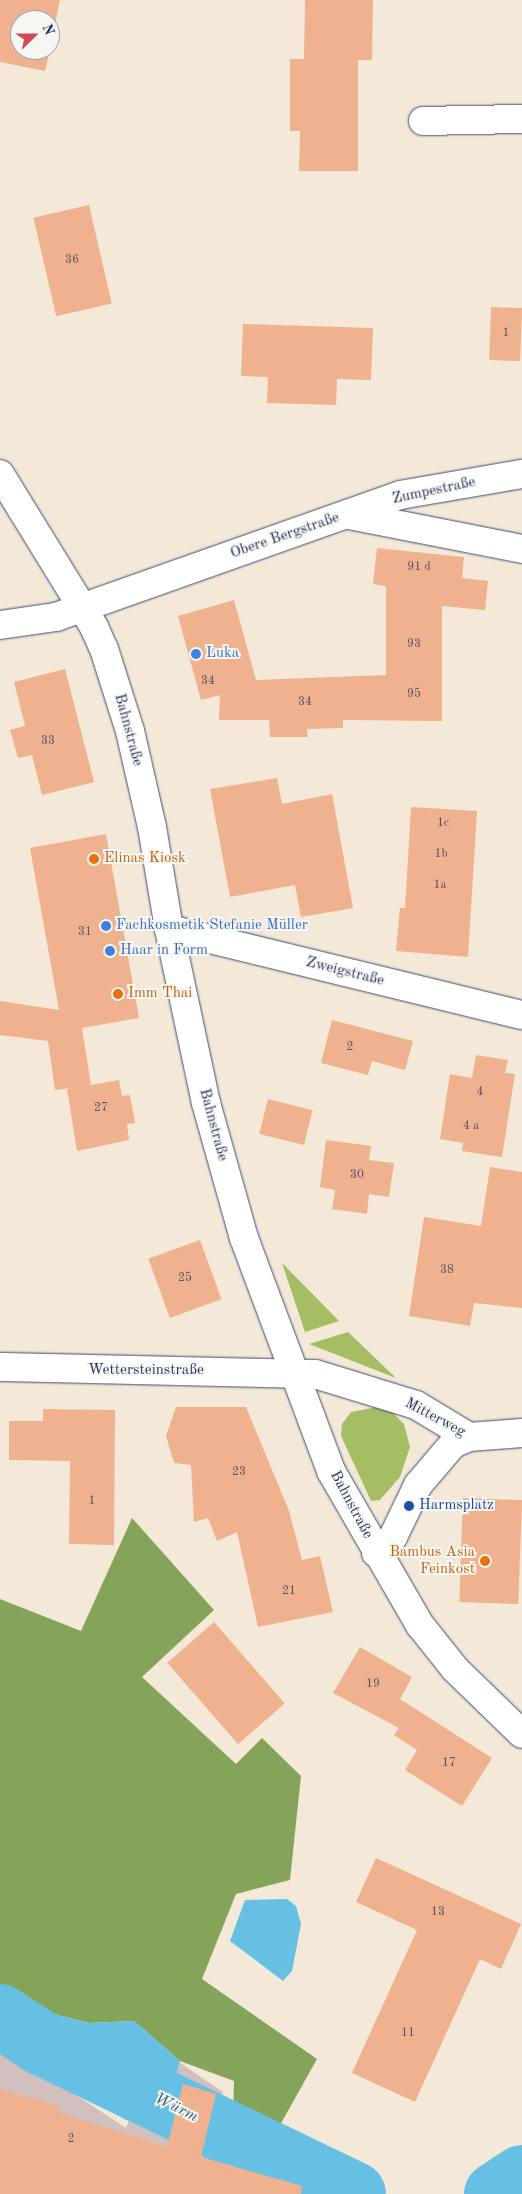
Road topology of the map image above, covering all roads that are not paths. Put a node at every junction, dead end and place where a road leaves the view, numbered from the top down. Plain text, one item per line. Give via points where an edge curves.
1 (522, 119) edge
2 (422, 121) dead end
3 (0, 474) edge
4 (522, 474) edge
5 (347, 515) junction
6 (522, 549) edge
7 (82, 607) junction
8 (0, 625) edge
9 (169, 930) junction
10 (522, 1015) edge
11 (0, 1367) edge
12 (293, 1371) junction
13 (522, 1433) edge
14 (469, 1437) junction
15 (376, 1553) junction
16 (522, 1734) edge

1 - 2 street
3 - 7 street, Bahnstraße
4 - 5 street, Zumpestraße via 400,495
5 - 6 street, Obere Bergstraße
5 - 7 street, Obere Bergstraße
7 - 8 street, Obere Bergstraße via 56,617
7 - 9 street, Bahnstraße via 104,649 130,731 152,827
9 - 10 street, Zweigstraße
9 - 12 street, Bahnstraße via 214,1132 244,1238
11 - 12 street, Wettersteinstraße via 95,1371
12 - 14 street, Mitterweg via 315,1374 416,1405
12 - 15 street, Bahnstraße via 331,1471
13 - 14 street, Mitterweg
14 - 15 street via 453,1444 434,1464 418,1485 393,1537
15 - 16 street, Bahnstraße via 420,1624 455,1669

